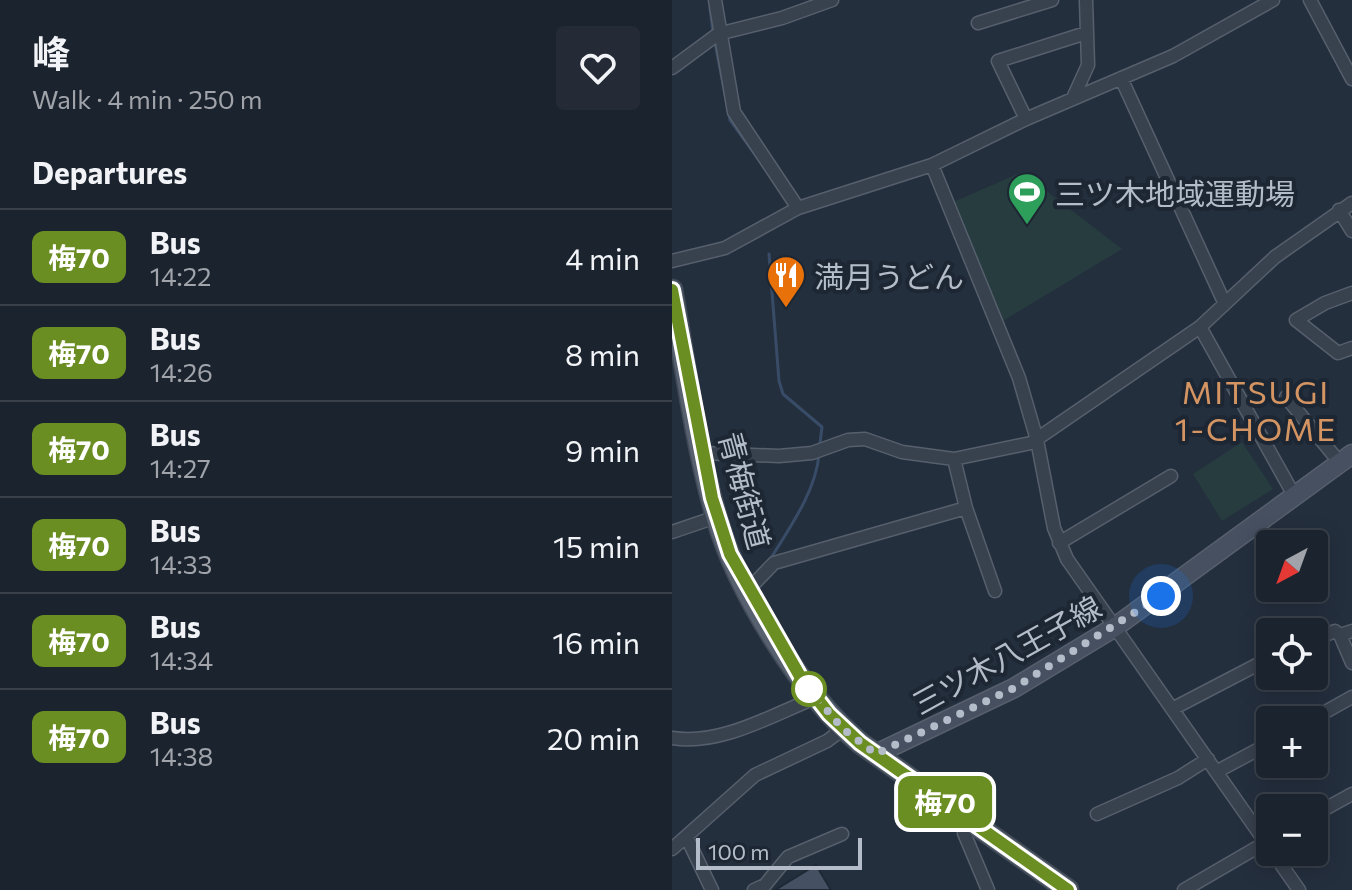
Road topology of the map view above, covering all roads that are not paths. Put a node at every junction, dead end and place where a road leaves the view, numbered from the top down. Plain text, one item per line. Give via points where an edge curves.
1 (715, 0) edge
2 (832, 0) edge
3 (1052, 0) edge
4 (1086, 0) edge
5 (1273, 0) edge
6 (1310, 0) edge
7 (978, 23) dead end
8 (1086, 33) junction
9 (716, 35) junction
10 (672, 68) edge
11 (1121, 78) junction
12 (1352, 79) edge
13 (1073, 98) junction
14 (1026, 119) junction
15 (932, 165) junction
16 (1352, 203) edge
17 (798, 208) junction
18 (1339, 210) junction
19 (1352, 231) edge
20 (672, 261) edge
21 (672, 290) edge
22 (1352, 293) edge
23 (1224, 302) junction
24 (1200, 327) junction
25 (1352, 348) edge
26 (1286, 397) dead end
27 (1037, 440) junction
28 (703, 453) junction
29 (954, 459) junction
30 (1346, 459) edge
31 (1171, 476) dead end
32 (1295, 497) junction
33 (966, 508) junction
34 (716, 517) junction
35 (672, 532) edge
36 (1059, 543) junction
37 (748, 590) junction
38 (995, 591) dead end
39 (1115, 627) junction
40 (1346, 633) edge
41 (1352, 663) edge
42 (1256, 665) edge
43 (1352, 697) edge
44 (815, 698) junction
45 (1174, 708) junction
46 (1328, 710) edge
47 (843, 729) junction
48 (672, 738) edge
49 (1256, 751) edge
50 (876, 754) junction
51 (1208, 759) junction
52 (1216, 772) junction
53 (1352, 794) edge
54 (1328, 807) edge
55 (1097, 814) dead end
56 (969, 819) junction
57 (1256, 827) edge
58 (842, 834) dead end
59 (687, 838) junction
60 (1256, 848) edge
61 (672, 849) edge
62 (1283, 866) edge
63 (712, 890) edge
64 (754, 890) edge
65 (988, 890) edge
66 (1068, 890) edge
67 (1184, 890) edge
68 (1299, 890) edge

1 - 9 street
2 - 9 street
3 - 7 street
4 - 8 street
5 - 11 street via 1173,56
6 - 12 street
8 - 13 street via 1088,65
8 - 14 street via 998,61
9 - 10 street
9 - 17 street via 741,127
11 - 13 street
11 - 23 street
13 - 14 street
14 - 15 street
15 - 17 street
15 - 27 street via 1019,378
16 - 18 street
17 - 20 street via 725,248
18 - 19 street
18 - 23 street
21 - 28 main road, 青梅街道
22 - 25 street via 1296,320 1338,353
23 - 24 street
24 - 27 street
24 - 32 street
26 - 30 street
27 - 29 street
27 - 36 street
28 - 29 street via 779,456 865,439 902,452
28 - 34 main road, 青梅街道
29 - 33 street
30 - 32 main road, 三ツ木八王子線
31 - 36 street
32 - 39 main road, 三ツ木八王子線
33 - 37 street via 774,563
33 - 38 street
34 - 35 street
34 - 37 main road, 青梅街道
36 - 39 street
37 - 44 main road, 青梅街道
39 - 45 street
39 - 50 main road, 三ツ木八王子線 via 1014,688
40 - 41 street
42 - 45 street
43 - 46 street
44 - 47 main road, 青梅街道
44 - 48 street via 733,731
45 - 51 street
47 - 50 main road, 青梅街道
47 - 59 street via 755,775 699,821
49 - 52 street
50 - 56 main road, 青梅街道
51 - 52 street
51 - 55 street
52 - 57 street
53 - 54 street
56 - 65 street via 964,833
56 - 66 main road, 青梅街道
58 - 64 street via 788,857 765,885
59 - 61 street
59 - 63 street
60 - 67 street
62 - 68 street

